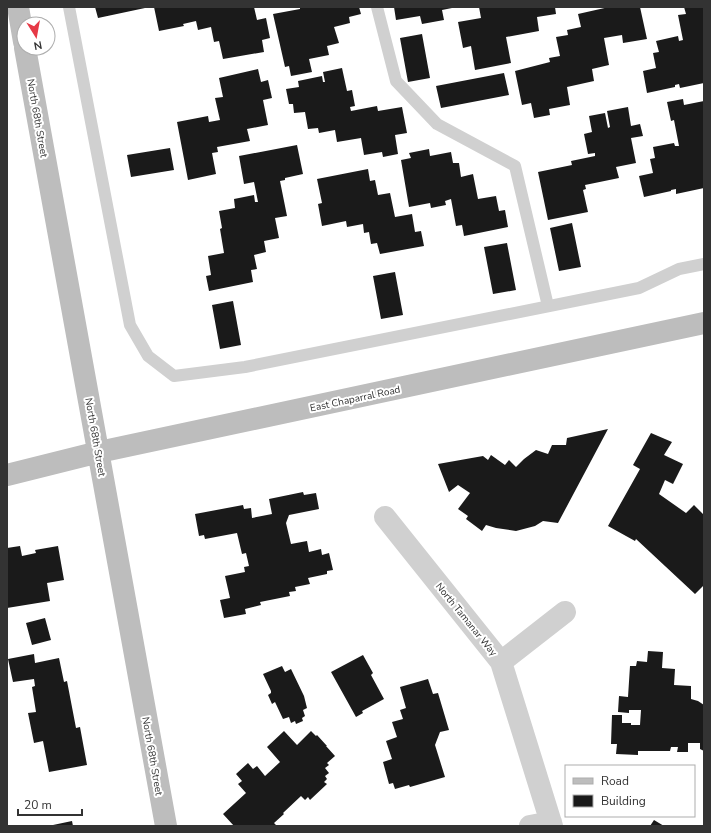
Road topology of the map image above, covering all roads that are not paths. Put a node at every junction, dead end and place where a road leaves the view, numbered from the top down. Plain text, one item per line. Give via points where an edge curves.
1 (69, 7) edge
2 (377, 7) edge
3 (26, 56) edge
4 (704, 264) edge
5 (548, 306) junction
6 (704, 323) edge
7 (99, 452) junction
8 (7, 475) edge
9 (385, 517) dead end
10 (565, 612) dead end
11 (501, 662) junction
12 (544, 825) edge
13 (166, 826) edge

1 - 5 lane via 130,325 148,356 174,376 245,367
2 - 5 lane via 396,81 437,124 515,166
3 - 7 street, North 68th Street
4 - 5 lane via 679,269 639,288
6 - 7 street, East Chaparral Road
7 - 8 street, East Chaparral Road
7 - 13 street, North 68th Street
9 - 11 street, North Tamanar Way
10 - 11 street
11 - 12 street, North Tamanar Way

